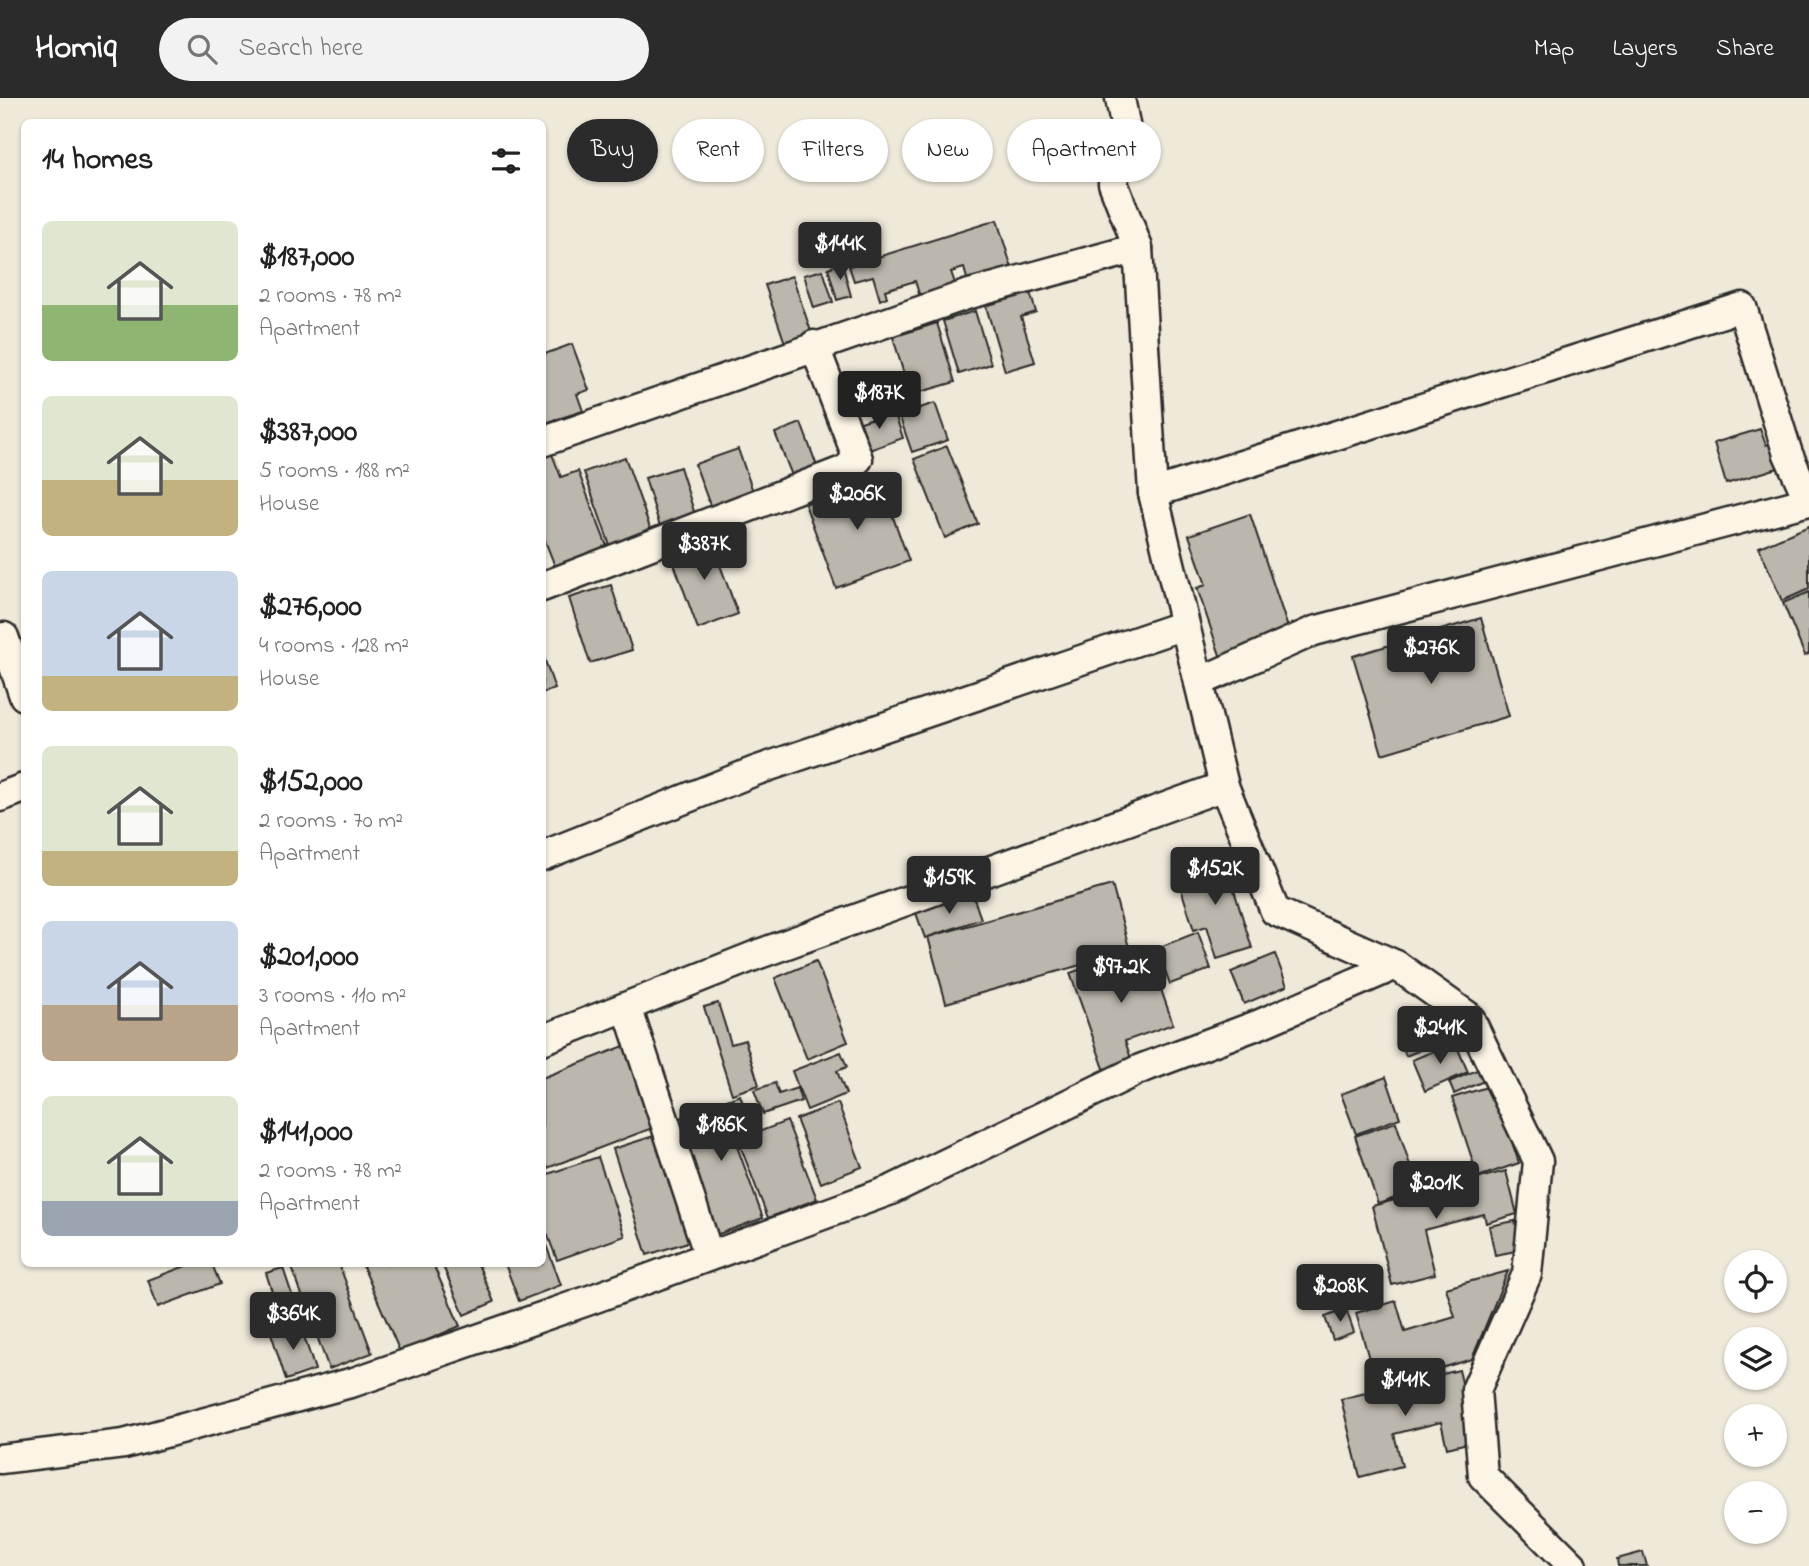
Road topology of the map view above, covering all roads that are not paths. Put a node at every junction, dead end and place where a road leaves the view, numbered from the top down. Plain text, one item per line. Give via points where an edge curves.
1 (1120, 98) edge
2 (1138, 248) junction
3 (814, 345) junction
4 (546, 441) edge
5 (1153, 493) junction
6 (1809, 501) edge
7 (546, 585) edge
8 (1184, 625) junction
9 (9, 634) edge
10 (1199, 682) junction
11 (21, 684) edge
12 (1224, 786) junction
13 (21, 789) edge
14 (0, 797) edge
15 (546, 854) edge
16 (1396, 965) junction
17 (627, 1007) junction
18 (546, 1038) edge
19 (709, 1256) junction
20 (0, 1460) edge
21 (1573, 1566) edge

1 - 2 street via 1125,124 1113,183
2 - 3 street via 966,295
2 - 5 street
3 - 4 street
3 - 7 street via 858,459 845,470
5 - 6 street via 1742,307 1788,454
5 - 8 street
6 - 10 street via 1314,631
8 - 10 street
8 - 15 street via 755,771
9 - 11 street
10 - 12 street
12 - 16 street via 1275,911
12 - 17 street via 759,954
13 - 14 street
16 - 19 street via 1140,1069 891,1190
16 - 21 street via 1469,1017 1538,1161 1527,1274 1476,1390 1483,1476
17 - 18 street
17 - 19 street
19 - 20 street via 354,1382 124,1444

